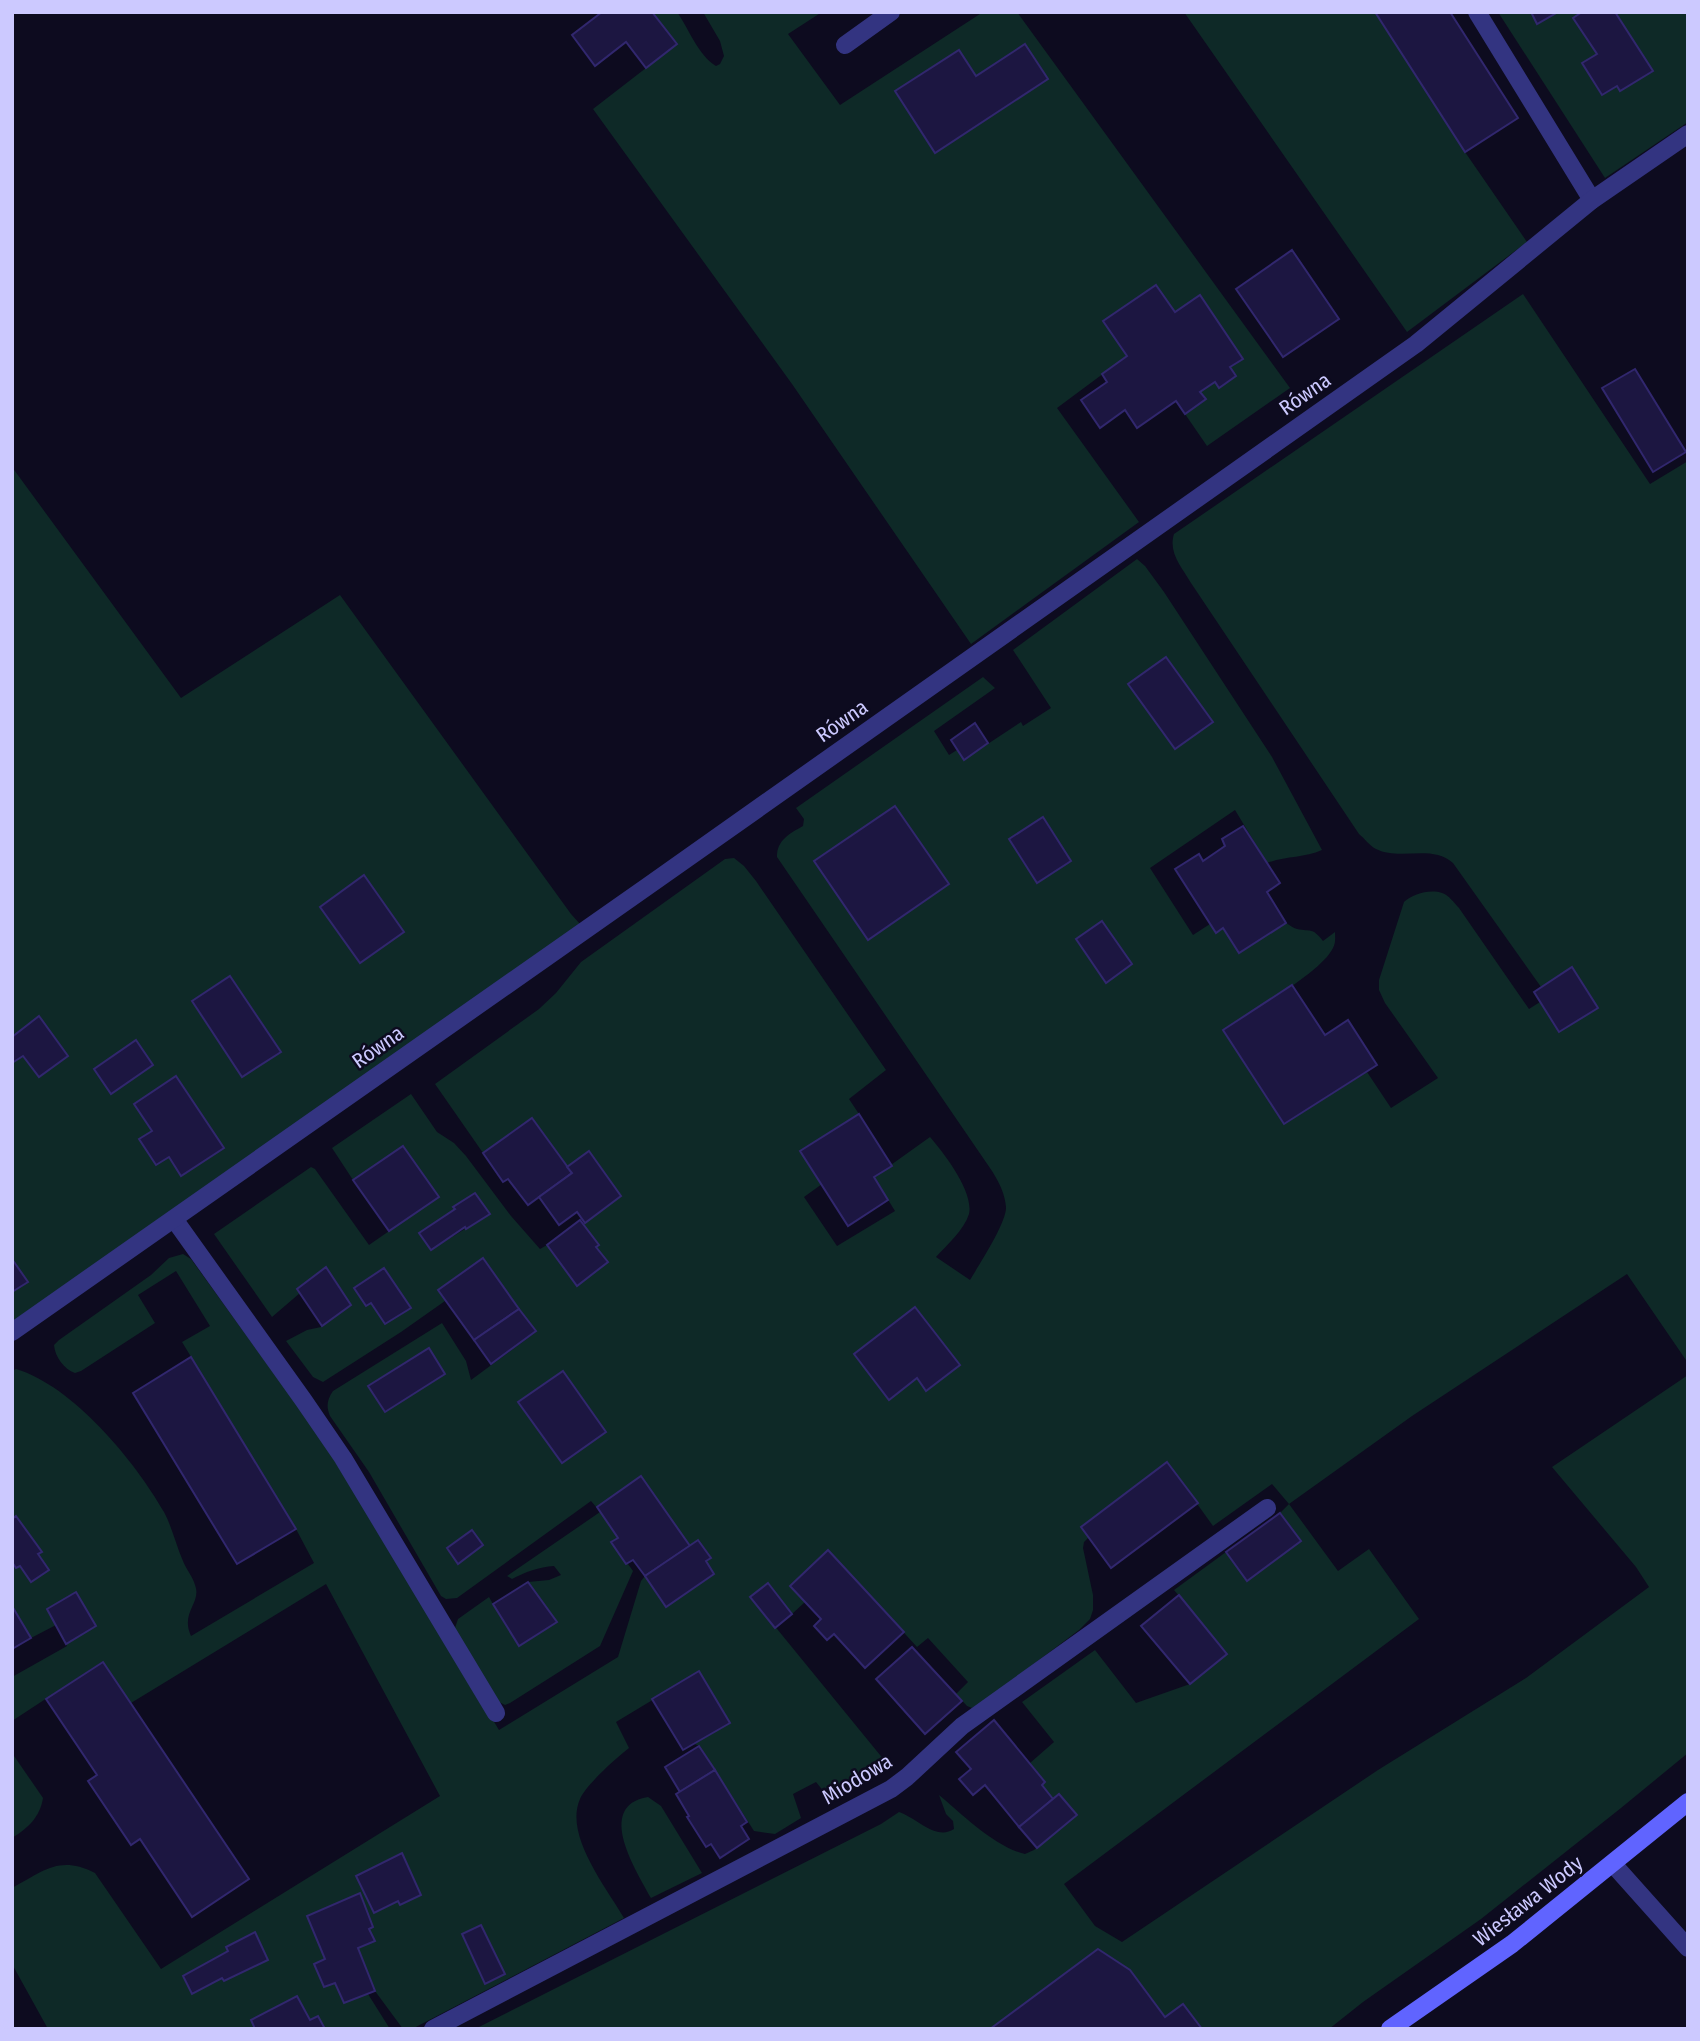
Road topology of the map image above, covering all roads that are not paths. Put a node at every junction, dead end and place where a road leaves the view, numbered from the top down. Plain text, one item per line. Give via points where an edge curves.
1 (891, 12) edge
2 (1478, 12) edge
3 (845, 45) dead end
4 (1688, 134) edge
5 (1592, 200) junction
6 (174, 1219) junction
7 (12, 1332) edge
8 (1267, 1508) dead end
9 (496, 1713) dead end
10 (1688, 1802) edge
11 (1613, 1864) junction
12 (1688, 1948) edge
13 (433, 2029) edge
14 (1390, 2029) edge

1 - 3 street
2 - 5 street
4 - 5 street, Równa
5 - 6 street, Równa via 1416,344
6 - 7 street, Równa
6 - 9 street via 343,1458
8 - 13 street, Miodowa via 962,1726 883,1794
10 - 11 street, Wiesława Wody
11 - 12 street
11 - 14 street, Wiesława Wody via 1512,1944

